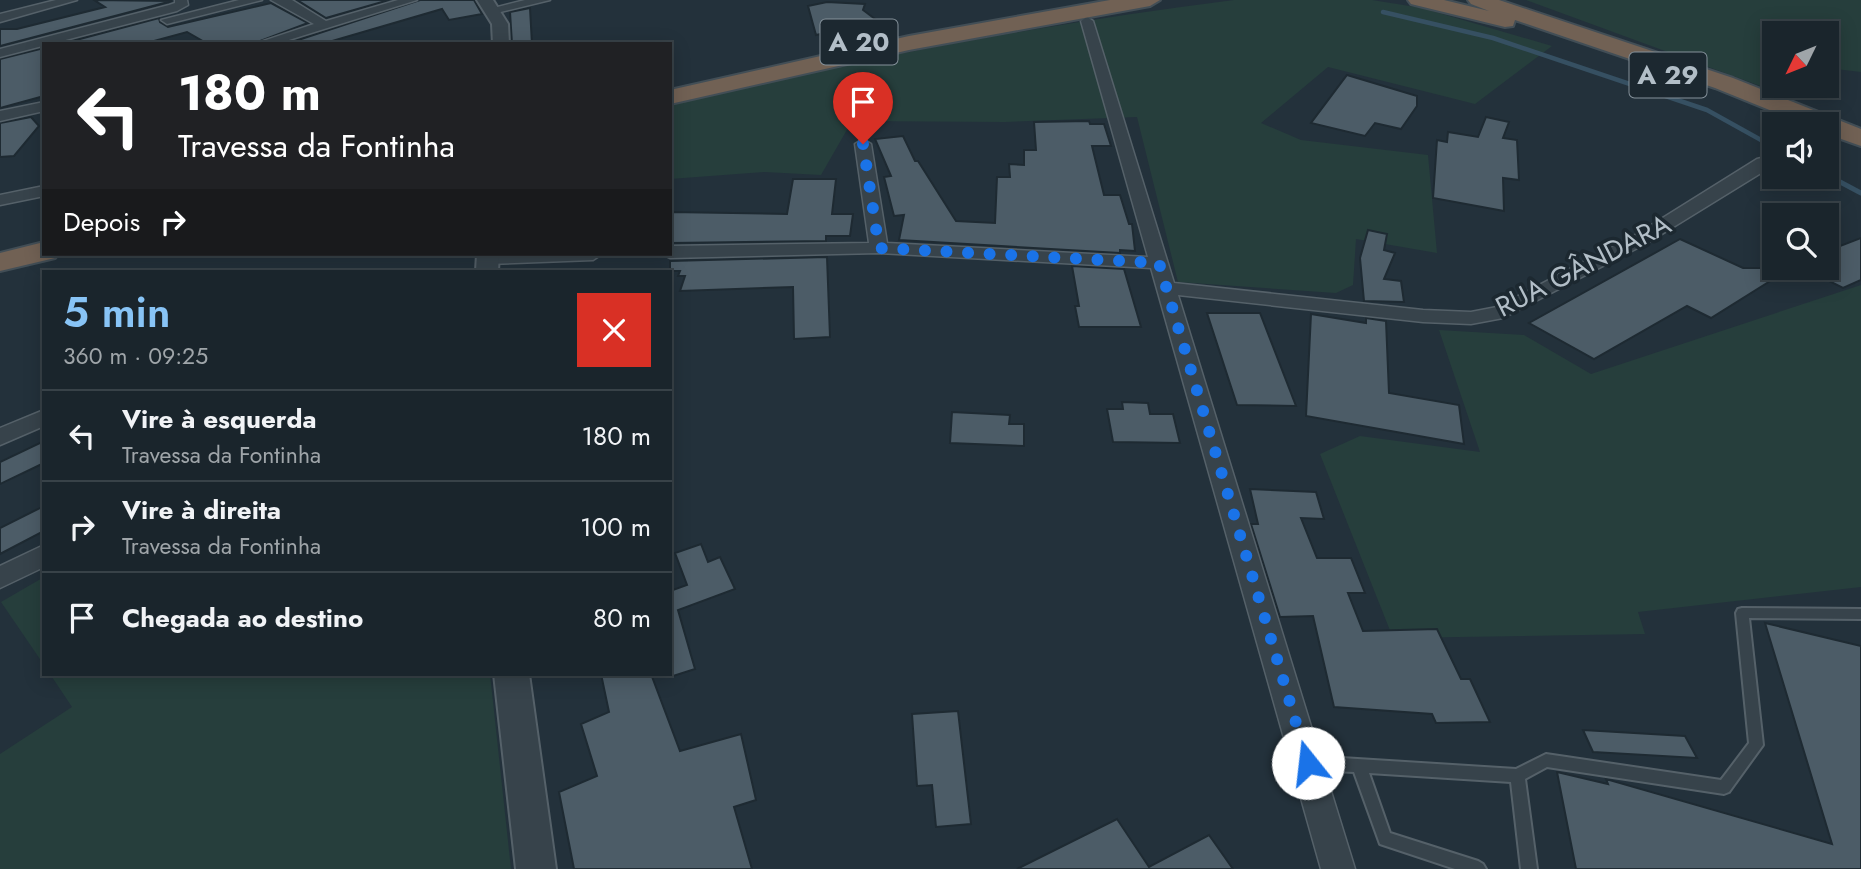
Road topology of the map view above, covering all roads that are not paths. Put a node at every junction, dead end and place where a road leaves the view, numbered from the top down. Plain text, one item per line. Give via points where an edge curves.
1 (71, 0) edge
2 (181, 0) edge
3 (256, 0) edge
4 (277, 0) edge
5 (411, 0) edge
6 (544, 0) edge
7 (1150, 0) edge
8 (1418, 0) edge
9 (1458, 0) edge
10 (1478, 0) edge
11 (1517, 0) edge
12 (214, 3) edge
13 (384, 3) edge
14 (489, 5) edge
15 (1086, 11) edge
16 (0, 18) edge
17 (325, 26) junction
18 (1542, 30) junction
19 (42, 42) edge
20 (43, 42) edge
21 (80, 42) edge
22 (268, 42) edge
23 (501, 42) edge
24 (1623, 47) junction
25 (42, 49) edge
26 (1, 53) edge
27 (672, 84) edge
28 (672, 97) edge
29 (42, 107) edge
30 (1762, 112) edge
31 (1779, 112) edge
32 (2, 117) edge
33 (1839, 134) edge
34 (1861, 138) edge
35 (1839, 139) edge
36 (863, 144) dead end
37 (1861, 153) edge
38 (1762, 163) edge
39 (42, 191) edge
40 (0, 200) edge
41 (42, 236) edge
42 (0, 247) edge
43 (879, 248) junction
44 (42, 252) edge
45 (672, 252) edge
46 (563, 256) edge
47 (488, 261) edge
48 (0, 262) edge
49 (1159, 263) junction
50 (1167, 288) junction
51 (42, 418) edge
52 (0, 437) edge
53 (42, 556) edge
54 (0, 578) edge
55 (1861, 614) edge
56 (511, 676) edge
57 (1308, 763) junction
58 (1359, 766) junction
59 (1517, 776) junction
60 (536, 869) edge
61 (1338, 869) edge
62 (1478, 869) edge
63 (1529, 869) edge

1 - 16 street
2 - 20 street via 182,5 173,8
3 - 12 street
4 - 17 street
5 - 13 street
6 - 14 street
7 - 28 highway, A 20 via 815,62
8 - 18 highway, A 29
9 - 18 highway, A 29
10 - 24 highway, A 29
11 - 24 highway, A 29
12 - 21 street
13 - 17 street
14 - 23 street via 502,31
15 - 27 highway, A 20 via 807,51
15 - 49 street
17 - 22 street
18 - 30 highway, A 29
19 - 26 street
24 - 31 highway, A 29
25 - 26 street
29 - 32 street
33 - 34 highway, A 29
35 - 37 highway, A 29
36 - 43 street
38 - 50 street, RUA GÂNDARA via 1643,239 1503,312 1472,318 1423,316
39 - 40 street
41 - 42 highway
43 - 45 street
43 - 49 street
44 - 48 highway
46 - 47 street
49 - 50 street
50 - 57 street
51 - 52 street
53 - 54 street
55 - 59 lane via 1742,613 1756,745 1724,787 1546,760
56 - 60 street
57 - 58 lane
57 - 61 street
58 - 59 lane
58 - 62 lane via 1385,839
59 - 63 lane

